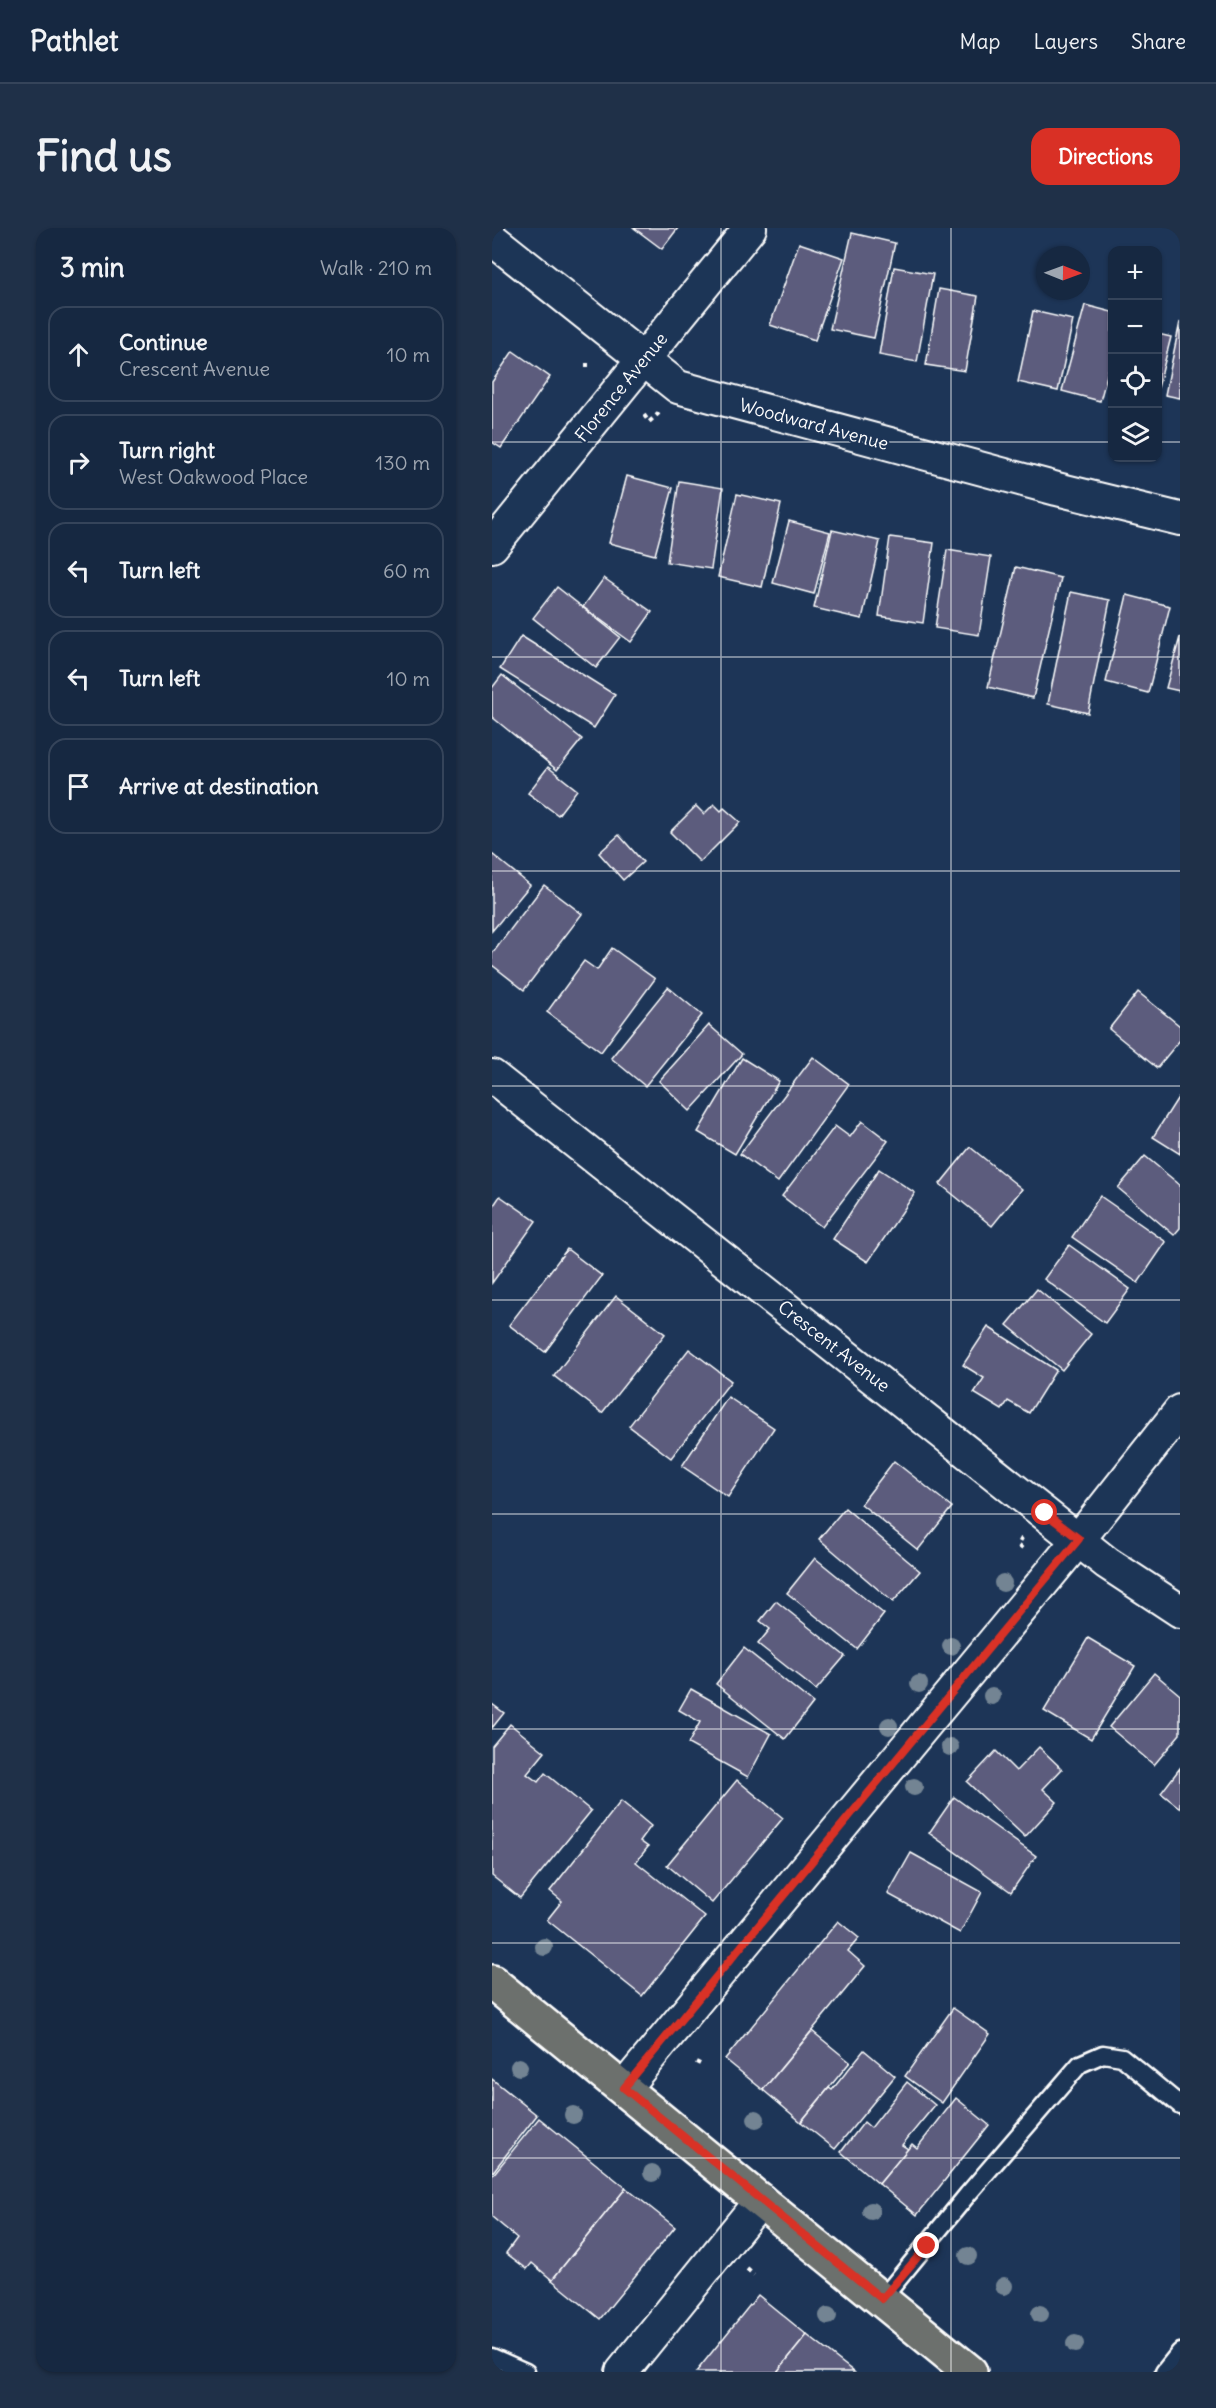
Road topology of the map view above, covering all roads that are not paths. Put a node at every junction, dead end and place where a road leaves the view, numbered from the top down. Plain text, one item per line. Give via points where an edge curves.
1 (750, 228) edge
2 (492, 239) edge
3 (643, 360) junction
4 (1180, 519) edge
5 (492, 546) edge
6 (492, 1076) edge
7 (1180, 1411) edge
8 (1079, 1539) junction
9 (1180, 1611) edge
10 (492, 1982) edge
11 (624, 2088) junction
12 (1180, 2105) edge
13 (761, 2199) junction
14 (882, 2299) junction
15 (1180, 2352) edge
16 (492, 2357) edge
17 (526, 2372) edge
18 (622, 2372) edge
19 (970, 2372) edge
20 (1164, 2372) edge

1 - 3 street, Florence Avenue
2 - 3 street, Woodward Avenue
3 - 4 street, Woodward Avenue via 678,387
3 - 5 street, Florence Avenue
6 - 8 street, Crescent Avenue
7 - 8 street
8 - 9 street, Crescent Avenue via 1107,1563
8 - 11 street
10 - 11 main road
11 - 13 main road
12 - 14 lane via 1122,2057 1103,2054 1080,2064
13 - 14 main road
13 - 18 street
14 - 19 main road
15 - 20 lane
16 - 17 lane

